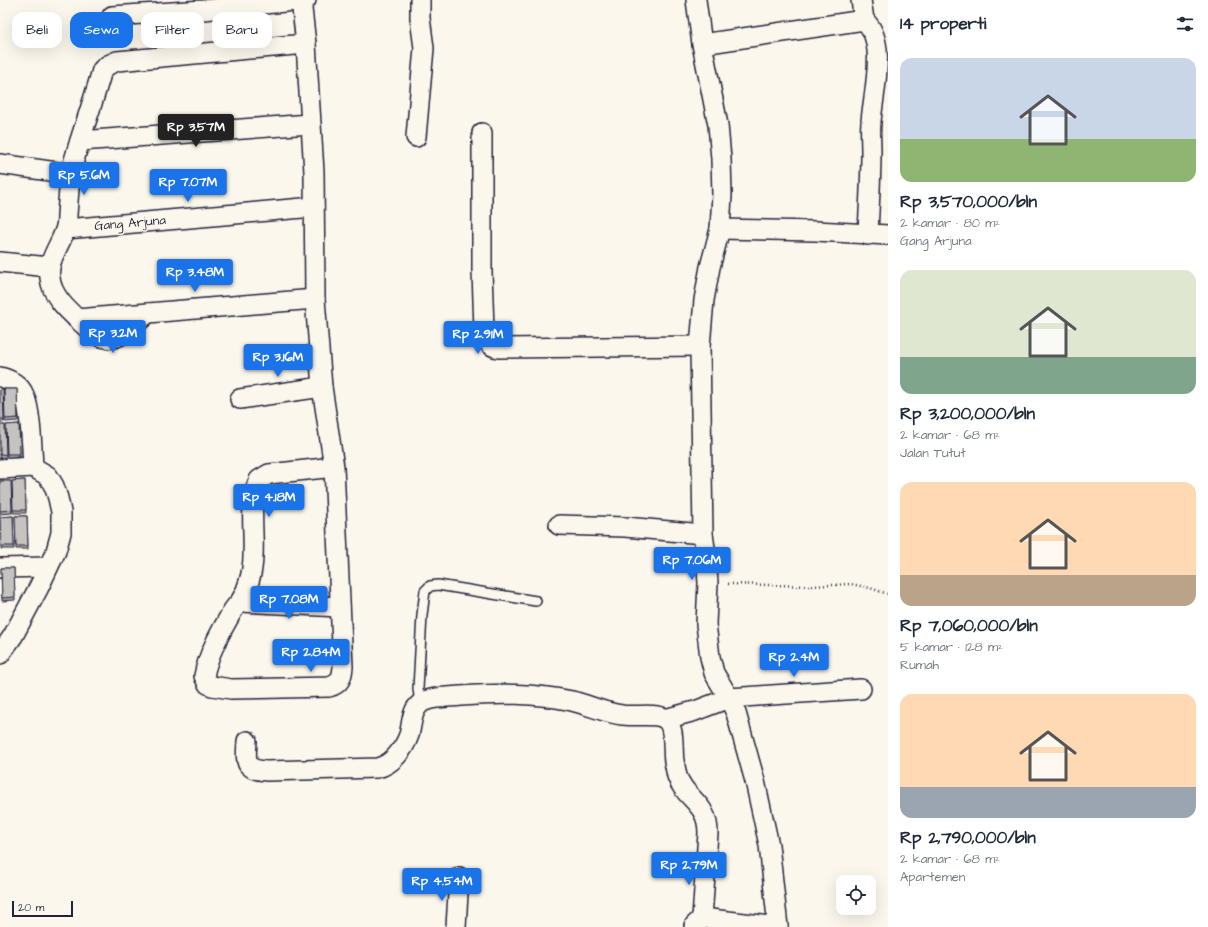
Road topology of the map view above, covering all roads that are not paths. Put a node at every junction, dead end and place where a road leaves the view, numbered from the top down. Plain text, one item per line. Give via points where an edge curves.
1 (303, 0) edge
2 (420, 0) edge
3 (696, 0) edge
4 (861, 0) edge
5 (133, 15) edge
6 (864, 20) junction
7 (306, 44) junction
8 (702, 44) junction
9 (310, 124) junction
10 (482, 133) dead end
11 (416, 137) dead end
12 (80, 141) junction
13 (0, 164) edge
14 (71, 174) junction
15 (314, 207) junction
16 (66, 229) junction
17 (720, 229) junction
18 (868, 235) junction
19 (888, 235) edge
20 (0, 262) edge
21 (49, 266) junction
22 (315, 299) junction
23 (700, 346) junction
24 (0, 377) edge
25 (322, 387) junction
26 (240, 399) dead end
27 (334, 467) junction
28 (33, 468) junction
29 (0, 469) edge
30 (559, 525) dead end
31 (703, 534) junction
32 (48, 567) junction
33 (0, 568) edge
34 (536, 601) dead end
35 (240, 602) junction
36 (340, 606) junction
37 (0, 654) edge
38 (861, 688) dead end
39 (729, 698) junction
40 (420, 703) junction
41 (665, 719) junction
42 (247, 741) dead end
43 (459, 877) dead end
44 (698, 922) edge
45 (456, 927) edge
46 (778, 927) edge

1 - 5 street
1 - 7 street
2 - 11 street via 424,48
3 - 8 street
4 - 6 street
6 - 8 street
6 - 18 street via 874,31 878,58 871,121
7 - 9 street
7 - 12 street via 117,61 102,70
8 - 17 street via 712,89 722,159
9 - 12 street
9 - 15 street
10 - 23 street via 484,330 490,345 494,348
12 - 14 street
13 - 14 street
14 - 16 street
15 - 16 street, Gang Arjuna
15 - 22 street
16 - 21 street
17 - 18 street
17 - 23 street via 704,300
18 - 19 street
20 - 21 street
21 - 22 street via 49,278 58,298 91,332 108,339 126,332 148,313
22 - 25 street
23 - 31 street
24 - 28 street via 12,381 24,395 28,407
25 - 26 street
25 - 27 street
27 - 35 street via 269,474 258,480 255,491 252,572
27 - 36 street
28 - 29 street
28 - 32 street via 48,476 54,486 61,512 61,533
30 - 31 street via 625,527
31 - 39 street via 708,583 706,624 710,657 714,673
32 - 33 street
32 - 37 street via 21,621
34 - 40 lane via 451,586 434,585 427,588 422,615 418,689
35 - 36 street
35 - 36 street via 227,621 205,671 208,684 231,690 317,689 335,686 342,677 343,667
38 - 39 street
39 - 41 street via 696,711
39 - 46 street via 736,713 764,822 772,864
40 - 41 street via 441,698 494,693 515,694 555,698 609,713 657,716
40 - 42 street via 414,712 407,740 391,762 382,767 255,770 249,766 246,758
41 - 44 street via 672,734 674,760 680,782 701,808 707,822
43 - 45 street
44 - 46 street

